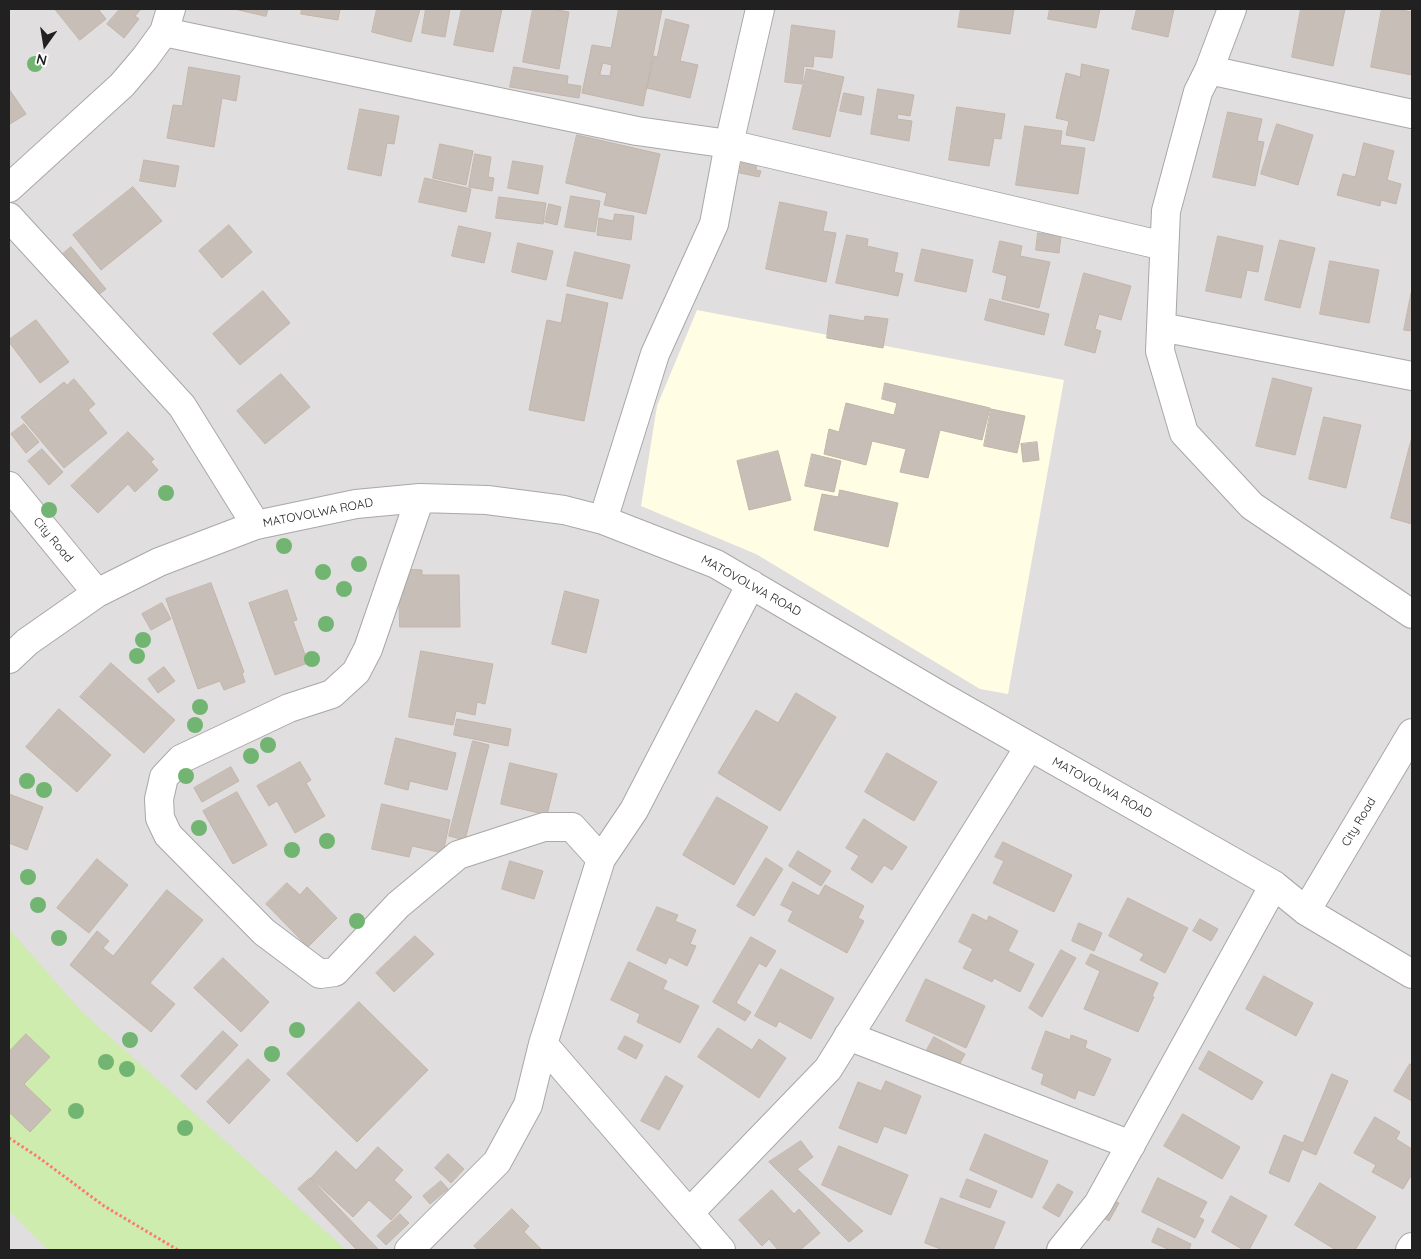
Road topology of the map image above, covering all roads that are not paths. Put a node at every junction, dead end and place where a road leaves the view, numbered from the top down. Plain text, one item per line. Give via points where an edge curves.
1 (760, 9) edge
2 (1232, 9) edge
3 (168, 20) edge
4 (1209, 70) junction
5 (1412, 114) edge
6 (729, 144) junction
7 (9, 188) edge
8 (9, 217) edge
9 (1164, 246) junction
10 (1161, 327) junction
11 (1412, 376) edge
12 (9, 486) edge
13 (420, 498) junction
14 (603, 520) junction
15 (256, 525) junction
16 (751, 584) junction
17 (97, 593) junction
18 (1412, 614) edge
19 (9, 659) edge
20 (1410, 741) edge
21 (1029, 747) junction
22 (601, 859) junction
23 (1274, 886) junction
24 (1306, 911) junction
25 (1412, 974) edge
26 (848, 1036) junction
27 (543, 1044) junction
28 (1131, 1145) junction
29 (689, 1214) junction
30 (1412, 1247) edge
31 (409, 1250) edge
32 (721, 1250) edge
33 (1061, 1250) edge
34 (1410, 1250) edge

1 - 6 street
2 - 4 street
3 - 6 street via 637,131
3 - 7 street via 145,58 122,84
4 - 5 street
4 - 9 street via 1198,92 1166,211
6 - 9 street
6 - 14 street via 714,224 655,354
8 - 15 street via 182,406
9 - 10 street
10 - 11 street
10 - 18 street via 1160,352 1184,433 1252,506
12 - 17 street, City Road
13 - 14 street, MATOVOLWA ROAD via 487,500 564,510
13 - 15 street, MATOVOLWA ROAD via 356,504
13 - 22 street via 368,649 356,672 332,694 289,708 182,759 164,777 159,798 160,818 168,835 264,932 320,974 336,972 398,905 458,855 544,827 572,827
14 - 16 street, MATOVOLWA ROAD via 716,564
15 - 17 street, MATOVOLWA ROAD via 159,562
16 - 21 street, MATOVOLWA ROAD
16 - 22 street via 634,810
17 - 19 street, MATOVOLWA ROAD via 27,642
20 - 24 street, City Road
21 - 23 street, MATOVOLWA ROAD
21 - 26 street
22 - 27 street
23 - 24 street, MATOVOLWA ROAD
23 - 28 street
24 - 25 street, MATOVOLWA ROAD
26 - 28 street
26 - 29 street via 828,1069
27 - 29 street
27 - 31 street via 528,1105 497,1162
28 - 33 street via 1098,1204
29 - 32 street
30 - 34 street

